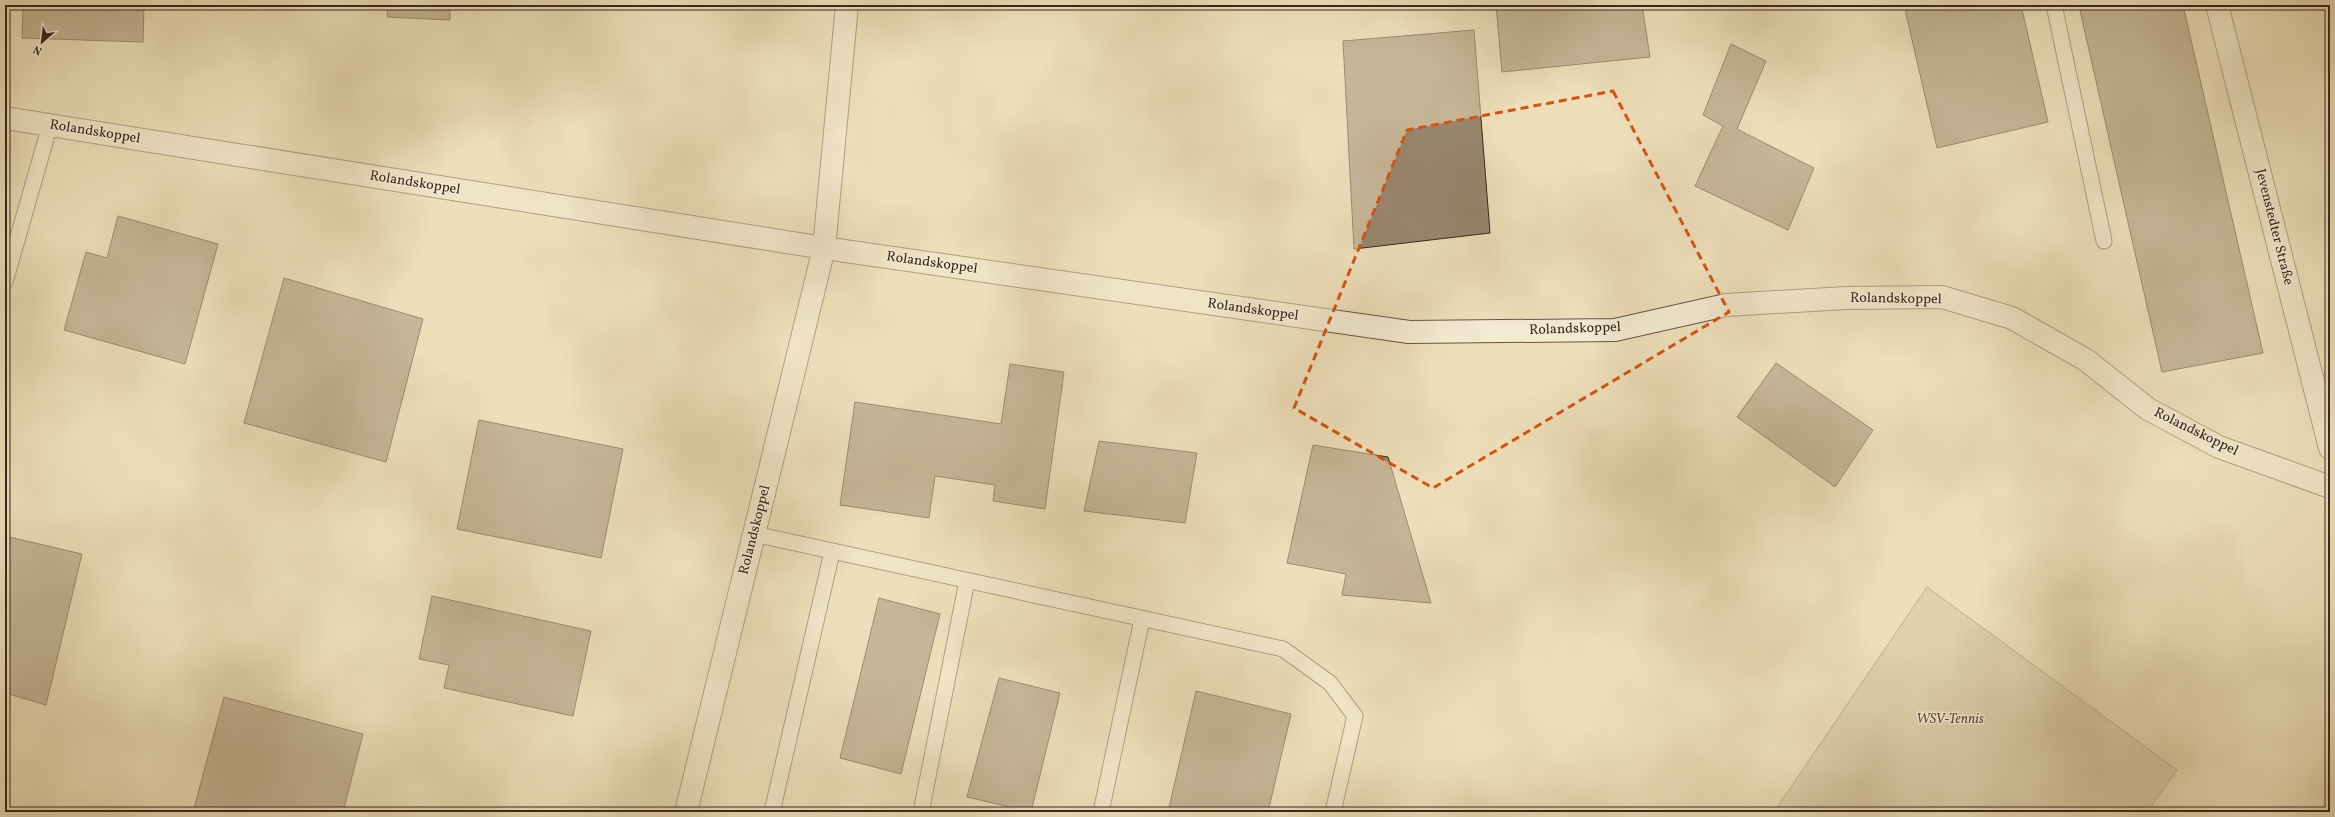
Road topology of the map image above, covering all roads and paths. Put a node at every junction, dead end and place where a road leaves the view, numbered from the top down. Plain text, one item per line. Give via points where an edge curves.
1 (847, 5) edge
2 (2054, 5) edge
3 (2217, 5) edge
4 (5, 118) edge
5 (50, 125) junction
6 (2104, 241) dead end
7 (824, 248) junction
8 (5, 282) edge
9 (2330, 448) edge
10 (2330, 487) edge
11 (754, 534) junction
12 (832, 552) junction
13 (967, 581) junction
14 (1142, 619) junction
15 (686, 812) edge
16 (772, 812) edge
17 (921, 812) edge
18 (1101, 812) edge
19 (1333, 812) edge

1 - 7 street, Rolandskoppel
2 - 6 lane
3 - 9 street, Jevenstedter Straße
4 - 5 street, Rolandskoppel
5 - 7 street, Rolandskoppel
5 - 8 lane
7 - 10 street, Rolandskoppel via 1409,332 1615,330 1726,305 1846,298 1942,297 2012,318 2086,360 2148,409 2219,447
7 - 11 street, Rolandskoppel
11 - 12 lane
11 - 15 street, Rolandskoppel
12 - 13 lane
12 - 16 lane
13 - 14 lane
13 - 17 lane
14 - 18 lane
14 - 19 lane via 1283,648 1330,683 1355,716

